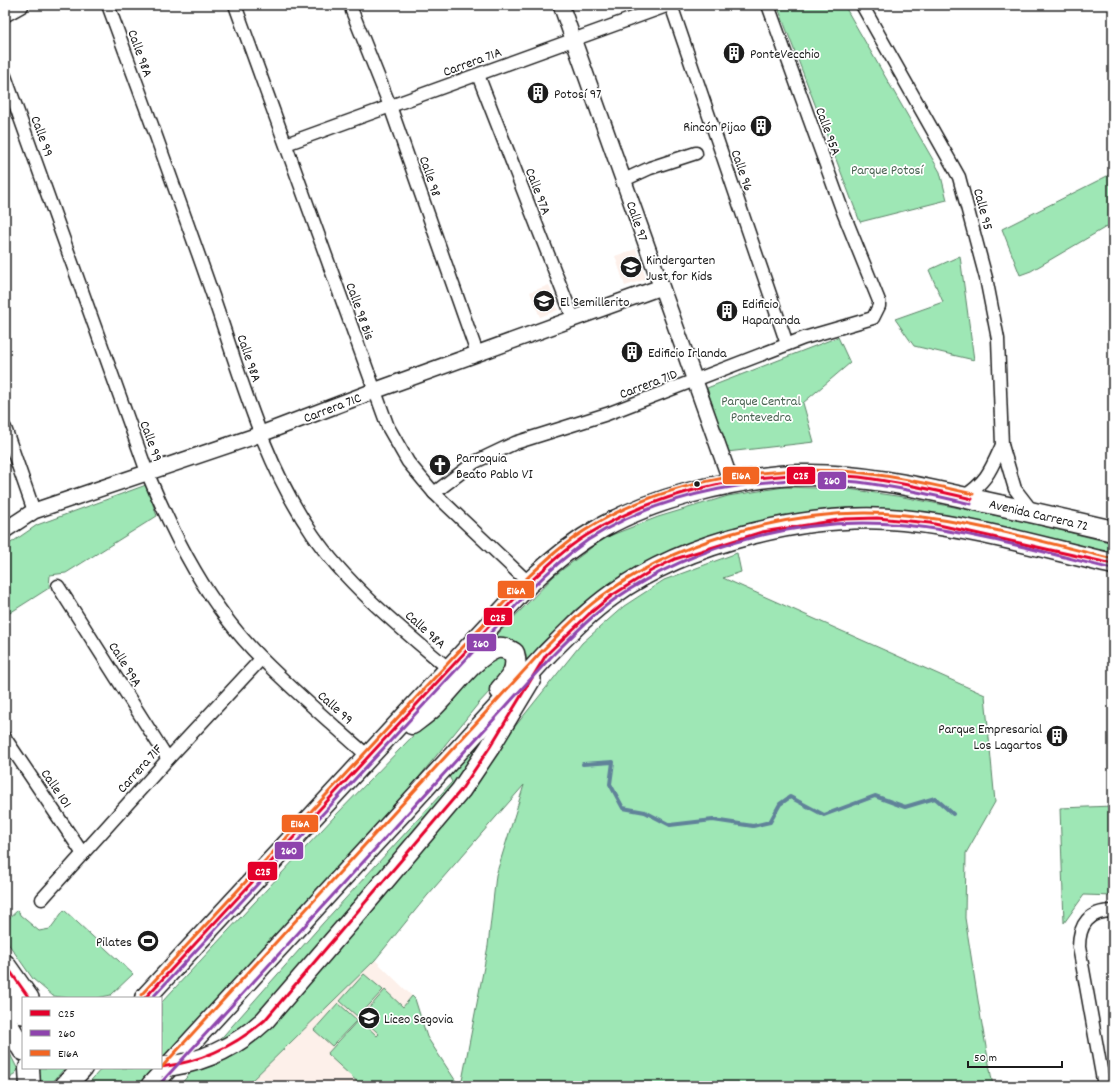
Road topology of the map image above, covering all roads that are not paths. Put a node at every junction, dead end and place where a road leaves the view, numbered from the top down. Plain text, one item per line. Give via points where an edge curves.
1 (21, 5) edge
2 (108, 5) edge
3 (235, 5) edge
4 (561, 5) edge
5 (670, 5) edge
6 (768, 5) edge
7 (862, 5) edge
8 (352, 11) dead end
9 (5, 14) edge
10 (573, 40) junction
11 (478, 74) junction
12 (5, 76) edge
13 (390, 106) junction
14 (286, 144) junction
15 (696, 153) dead end
16 (624, 180) junction
17 (661, 287) junction
18 (877, 311) joint
19 (573, 318) junction
20 (787, 344) junction
21 (477, 353) junction
22 (695, 381) junction
23 (374, 391) junction
24 (5, 428) edge
25 (261, 434) junction
26 (1002, 445) junction
27 (147, 472) junction
28 (731, 482) junction
29 (434, 493) junction
30 (963, 497) junction
31 (34, 511) junction
32 (1034, 513) junction
33 (5, 530) edge
34 (1113, 531) edge
35 (1113, 564) edge
36 (529, 583) junction
37 (58, 586) dead end
38 (546, 655) junction
39 (261, 659) junction
40 (449, 669) junction
41 (5, 738) edge
42 (369, 757) junction
43 (168, 759) junction
44 (450, 759) junction
45 (83, 854) junction
46 (42, 899) dead end
47 (1113, 911) edge
48 (5, 964) edge
49 (5, 993) edge
50 (29, 997) edge
51 (146, 997) edge
52 (22, 1013) edge
53 (5, 1020) edge
54 (22, 1048) edge
55 (162, 1067) edge
56 (29, 1069) edge
57 (81, 1069) edge
58 (30, 1086) edge
59 (65, 1086) edge
60 (151, 1086) edge
61 (1104, 1086) edge

1 - 9 street
2 - 25 street, Calle 98A via 174,183
3 - 14 street, Calle 98 Bis
4 - 10 street, Calle 97
5 - 10 street, Carrera 71A
5 - 20 street, Calle 96
6 - 18 street, Calle 95A via 878,301
7 - 26 street, Calle 95 via 959,177 969,207 998,338
8 - 13 street, Calle 98
10 - 11 street, Carrera 71A
10 - 16 street, Calle 97
11 - 13 street, Carrera 71A
11 - 19 street, Calle 97A
12 - 27 street, Calle 99
13 - 14 street, Carrera 71A
13 - 21 street, Calle 98
14 - 23 street, Calle 98 Bis
15 - 16 street via 650,168
16 - 17 street, Calle 97
17 - 19 street, Carrera 71C
17 - 22 street, Calle 97
18 - 20 street, Carrera 71D via 870,319
19 - 21 street, Carrera 71C
20 - 22 street, Carrera 71D
21 - 23 street, Carrera 71C
22 - 28 street, Calle 97
22 - 29 street, Carrera 71D via 607,414 515,443 475,462
23 - 25 street, Carrera 71C
23 - 29 street, Calle 98 Bis via 388,427 408,462
24 - 31 street
25 - 27 street, Carrera 71C
25 - 40 street, Calle 98A via 291,500 319,542 343,572
26 - 30 street, Calle 95 via 984,482
26 - 32 street, Calle 95 via 1015,489
27 - 31 street, Carrera 71C
27 - 39 street, Calle 99 via 163,511 201,582 226,618
28 - 30 highway, Avenida Carrera 72 via 802,475 841,476 885,481
28 - 36 highway, Avenida Carrera 72 via 638,509 587,535
29 - 36 street, Calle 98 Bis
30 - 32 highway, Avenida Carrera 72
31 - 33 street, Carrera 71C
32 - 34 highway, Avenida Carrera 72
35 - 38 highway via 930,523 877,518 815,522 762,532 675,559 631,582 611,596
36 - 40 highway, Avenida Carrera 72
37 - 43 street, Calle 99A
38 - 44 highway
38 - 55 main road, bridge via 461,790 265,1020 253,1031 207,1058
39 - 42 street, Calle 99
39 - 43 street, Carrera 71F
40 - 42 highway, Avenida Carrera 72
41 - 45 street, Calle 101
42 - 44 highway via 432,708 486,653 495,648 503,647 509,650 514,653 516,659 514,672 487,703
42 - 51 highway, Avenida Carrera 72
43 - 45 street, Carrera 71F
44 - 60 highway
45 - 46 street, Carrera 71F
47 - 61 street via 1101,911 1089,918 1079,935
48 - 50 main road
49 - 52 main road
53 - 54 highway
56 - 58 highway
57 - 59 highway

